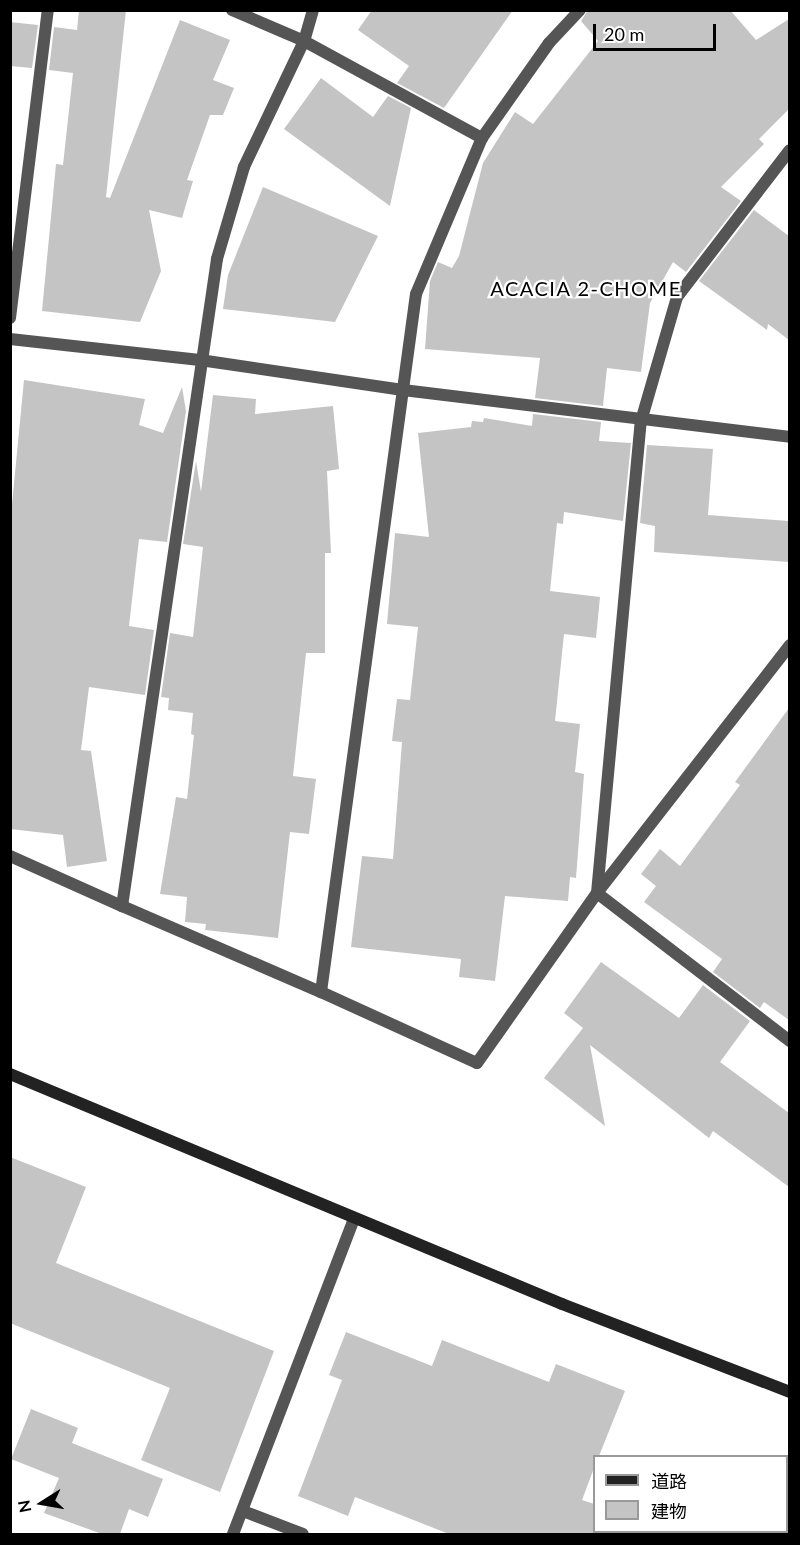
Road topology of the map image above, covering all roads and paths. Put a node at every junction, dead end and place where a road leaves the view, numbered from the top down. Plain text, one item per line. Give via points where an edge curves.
1 (48, 10) edge
2 (232, 10) edge
3 (313, 10) edge
4 (580, 10) edge
5 (304, 41) junction
6 (482, 138) junction
7 (789, 150) edge
8 (10, 318) edge
9 (10, 339) edge
10 (200, 360) junction
11 (403, 390) junction
12 (641, 421) junction
13 (789, 437) edge
14 (789, 645) edge
15 (10, 856) edge
16 (597, 893) junction
17 (122, 906) junction
18 (321, 992) junction
19 (789, 1041) edge
20 (10, 1074) edge
21 (354, 1219) junction
22 (789, 1392) edge
23 (243, 1511) junction
24 (234, 1534) edge
25 (303, 1534) edge

1 - 8 street
2 - 5 street
3 - 5 street
4 - 6 street via 549,44
5 - 6 street
5 - 10 street via 244,167 217,259
6 - 11 street via 416,294
7 - 12 street via 677,297
9 - 10 street
10 - 11 street
10 - 17 street
11 - 12 street
11 - 18 street
12 - 13 street
12 - 16 street
14 - 16 street
15 - 17 street
16 - 18 street via 477,1063
16 - 19 street
17 - 18 street
20 - 21 street
21 - 22 street
21 - 23 street
23 - 24 street
23 - 25 street

